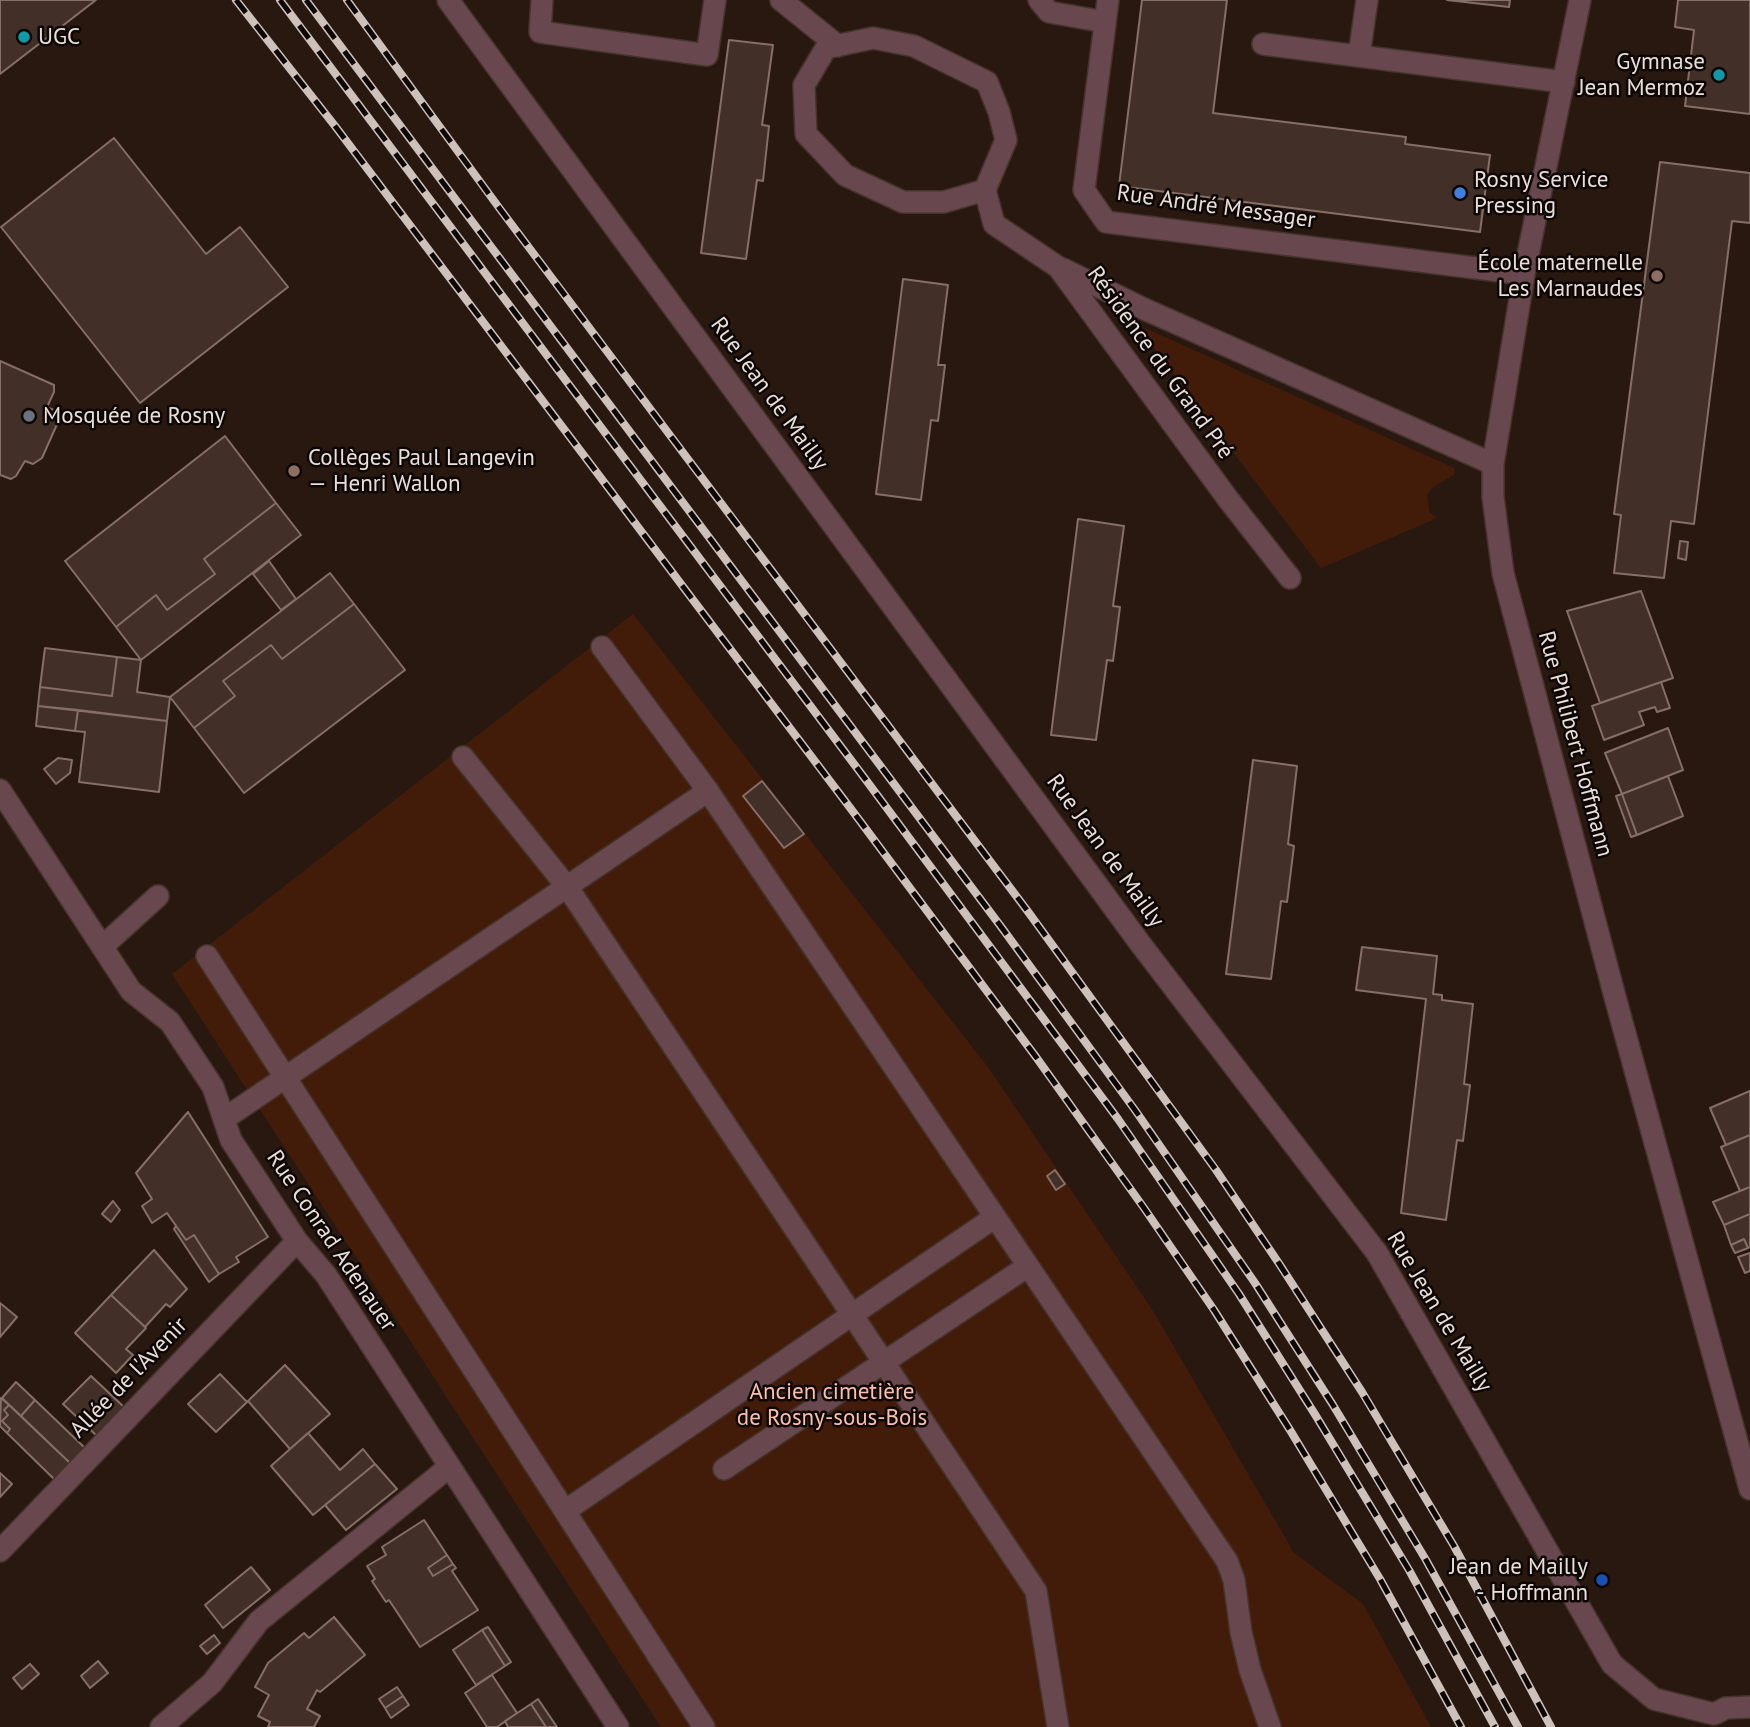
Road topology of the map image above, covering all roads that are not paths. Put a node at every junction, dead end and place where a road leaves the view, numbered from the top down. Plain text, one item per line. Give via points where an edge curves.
1 (448, 0) edge
2 (542, 0) edge
3 (715, 0) edge
4 (781, 0) edge
5 (1038, 0) edge
6 (1108, 0) edge
7 (1367, 0) edge
8 (1580, 0) edge
9 (1105, 22) junction
10 (1263, 44) dead end
11 (838, 46) junction
12 (1359, 56) junction
13 (1564, 82) junction
14 (985, 190) junction
15 (1058, 267) junction
16 (1524, 274) junction
17 (1493, 464) junction
18 (1290, 578) dead end
19 (602, 647) dead end
20 (463, 757) dead end
21 (0, 790) edge
22 (708, 791) junction
23 (568, 888) junction
24 (158, 896) dead end
25 (103, 947) junction
26 (207, 956) dead end
27 (286, 1078) junction
28 (224, 1119) junction
29 (995, 1217) junction
30 (297, 1241) junction
31 (1028, 1266) junction
32 (853, 1315) junction
33 (885, 1363) junction
34 (450, 1467) junction
35 (723, 1469) dead end
36 (1750, 1489) edge
37 (565, 1511) junction
38 (0, 1551) edge
39 (1750, 1707) edge
40 (1719, 1720) edge
41 (161, 1727) edge
42 (618, 1727) edge
43 (704, 1727) edge
44 (1058, 1727) edge
45 (1270, 1727) edge

1 - 40 street, Rue Jean de Mailly via 1131,931 1377,1253 1612,1664 1654,1699
2 - 3 street via 540,32 707,55
4 - 11 street
5 - 9 street via 1049,12
6 - 9 street, Rue André Messager
7 - 12 street
8 - 13 street, Rue Philibert Hoffmann
9 - 16 street, Rue André Messager via 1084,190 1106,222
10 - 12 street
11 - 14 street via 873,38 914,46 987,82 1006,140
11 - 14 street via 826,48 804,85 806,134 845,175 904,202 944,202
12 - 13 street
13 - 16 street, Rue Philibert Hoffmann
14 - 15 street, Résidence du Grand Pré via 994,224
15 - 17 street
15 - 18 street, Résidence du Grand Pré
16 - 17 street, Rue Philibert Hoffmann
17 - 36 street, Rue Philibert Hoffmann via 1503,573
19 - 22 street
20 - 23 street
21 - 25 street, Rue Conrad Adenauer
22 - 23 street
22 - 29 street
23 - 27 street
23 - 32 street
24 - 25 street
25 - 28 street, Rue Conrad Adenauer via 131,991 170,1021 212,1087
26 - 27 street
27 - 28 street
27 - 37 street
28 - 30 street, Rue Conrad Adenauer via 231,1140
29 - 31 street
29 - 32 street
30 - 34 street, Rue Conrad Adenauer via 326,1275
30 - 38 street, Allée de l'Avenir
31 - 33 street
31 - 45 street via 1227,1561 1250,1670
32 - 33 street
32 - 37 street
33 - 35 street
33 - 44 street via 1036,1591
34 - 41 street via 259,1621 212,1683
34 - 42 street, Rue Conrad Adenauer
37 - 43 street
39 - 40 street, Rue Jean de Mailly via 1726,1708

